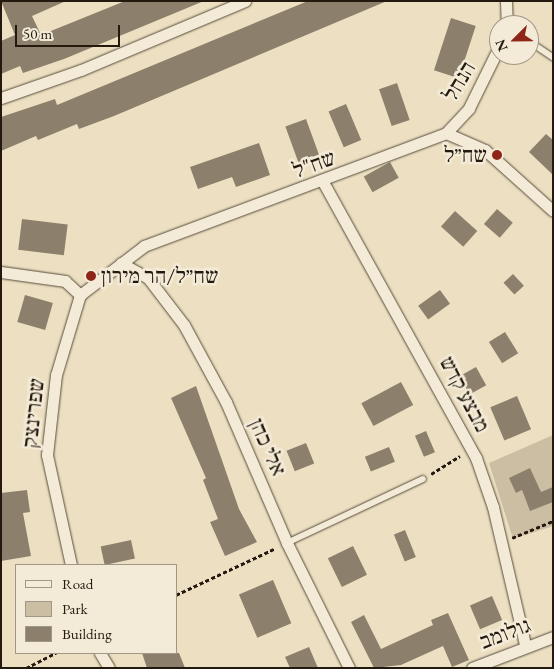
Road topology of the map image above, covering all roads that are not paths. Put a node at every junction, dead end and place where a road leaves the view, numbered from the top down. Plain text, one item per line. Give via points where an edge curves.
1 (245, 1) edge
2 (506, 1) edge
3 (507, 15) edge
4 (539, 48) edge
5 (553, 57) edge
6 (490, 65) edge
7 (1, 98) edge
8 (446, 133) junction
9 (323, 182) junction
10 (553, 211) edge
11 (121, 263) junction
12 (1, 272) edge
13 (80, 295) junction
14 (423, 479) road end
15 (287, 543) junction
16 (70, 564) edge
17 (553, 637) edge
18 (525, 644) junction
19 (101, 654) edge
20 (109, 668) edge
21 (350, 668) edge
22 (472, 668) edge

1 - 7 street via 81,70
2 - 3 street
4 - 5 lane
6 - 8 street, הנחל via 469,108
8 - 9 street, שח"ל
8 - 10 street via 485,150
9 - 11 street, שח"ל via 144,246
9 - 18 street, מבצע קדש via 471,448 502,543
11 - 13 street, שח"ל
11 - 15 street, אלי כהן via 148,278 184,326 226,402
12 - 13 street via 65,281
13 - 16 street, שפרינצק via 56,375 47,455
14 - 15 lane
15 - 21 street, אלי כהן
17 - 18 street, גולומב
18 - 22 street, גולומב
19 - 20 street

